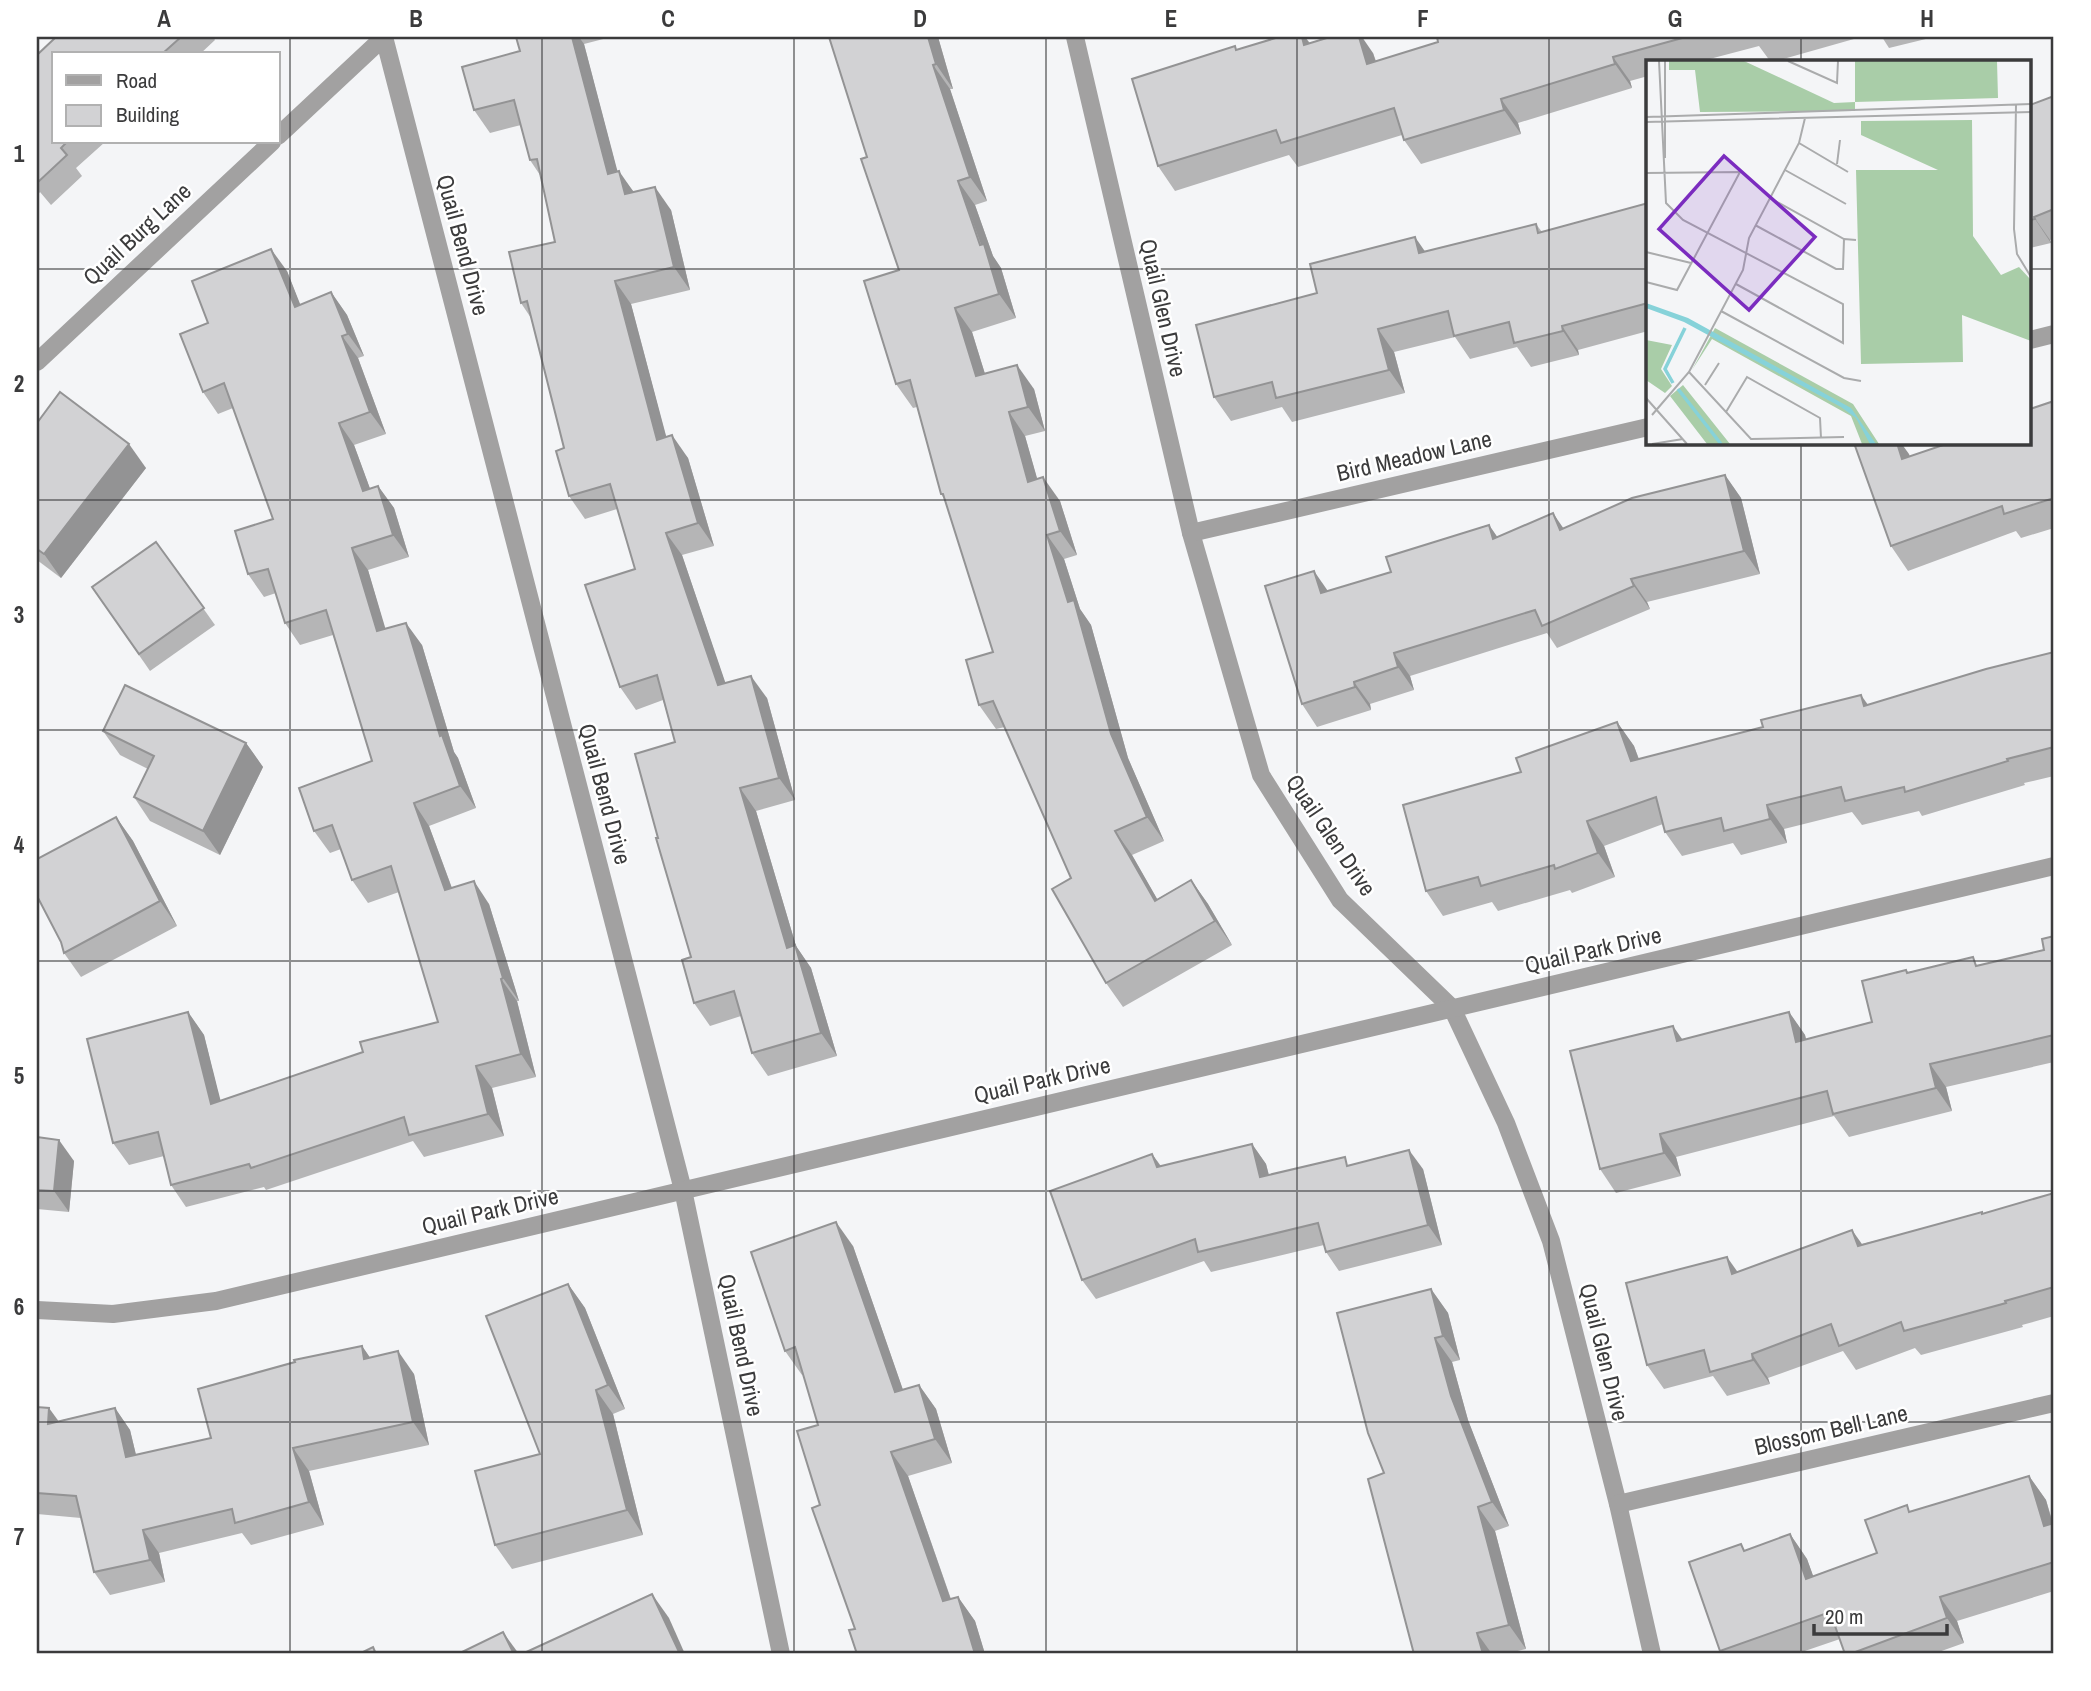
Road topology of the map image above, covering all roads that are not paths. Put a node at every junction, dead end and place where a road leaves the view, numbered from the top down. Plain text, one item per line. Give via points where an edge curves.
1 (1075, 37) edge
2 (280, 134) edge
3 (270, 144) edge
4 (2054, 334) edge
5 (2032, 340) edge
6 (37, 362) edge
7 (1646, 427) edge
8 (1191, 533) junction
9 (2054, 866) edge
10 (1452, 1008) junction
11 (683, 1190) junction
12 (37, 1310) edge
13 (2054, 1403) edge
14 (1618, 1504) junction
15 (781, 1654) edge
16 (1652, 1654) edge

1 - 8 street, Quail Glen Drive
2 - 11 street, Quail Bend Drive via 384,37
3 - 6 street, Quail Burg Lane
4 - 5 street
7 - 8 street, Bird Meadow Lane
8 - 10 street, Quail Glen Drive via 1261,775 1340,900
9 - 10 street, Quail Park Drive
10 - 11 street, Quail Park Drive
10 - 14 street, Quail Glen Drive via 1506,1123 1551,1241
11 - 12 street, Quail Park Drive via 216,1301 113,1314
11 - 15 street, Quail Bend Drive
13 - 14 street, Blossom Bell Lane
14 - 16 street, Quail Glen Drive

